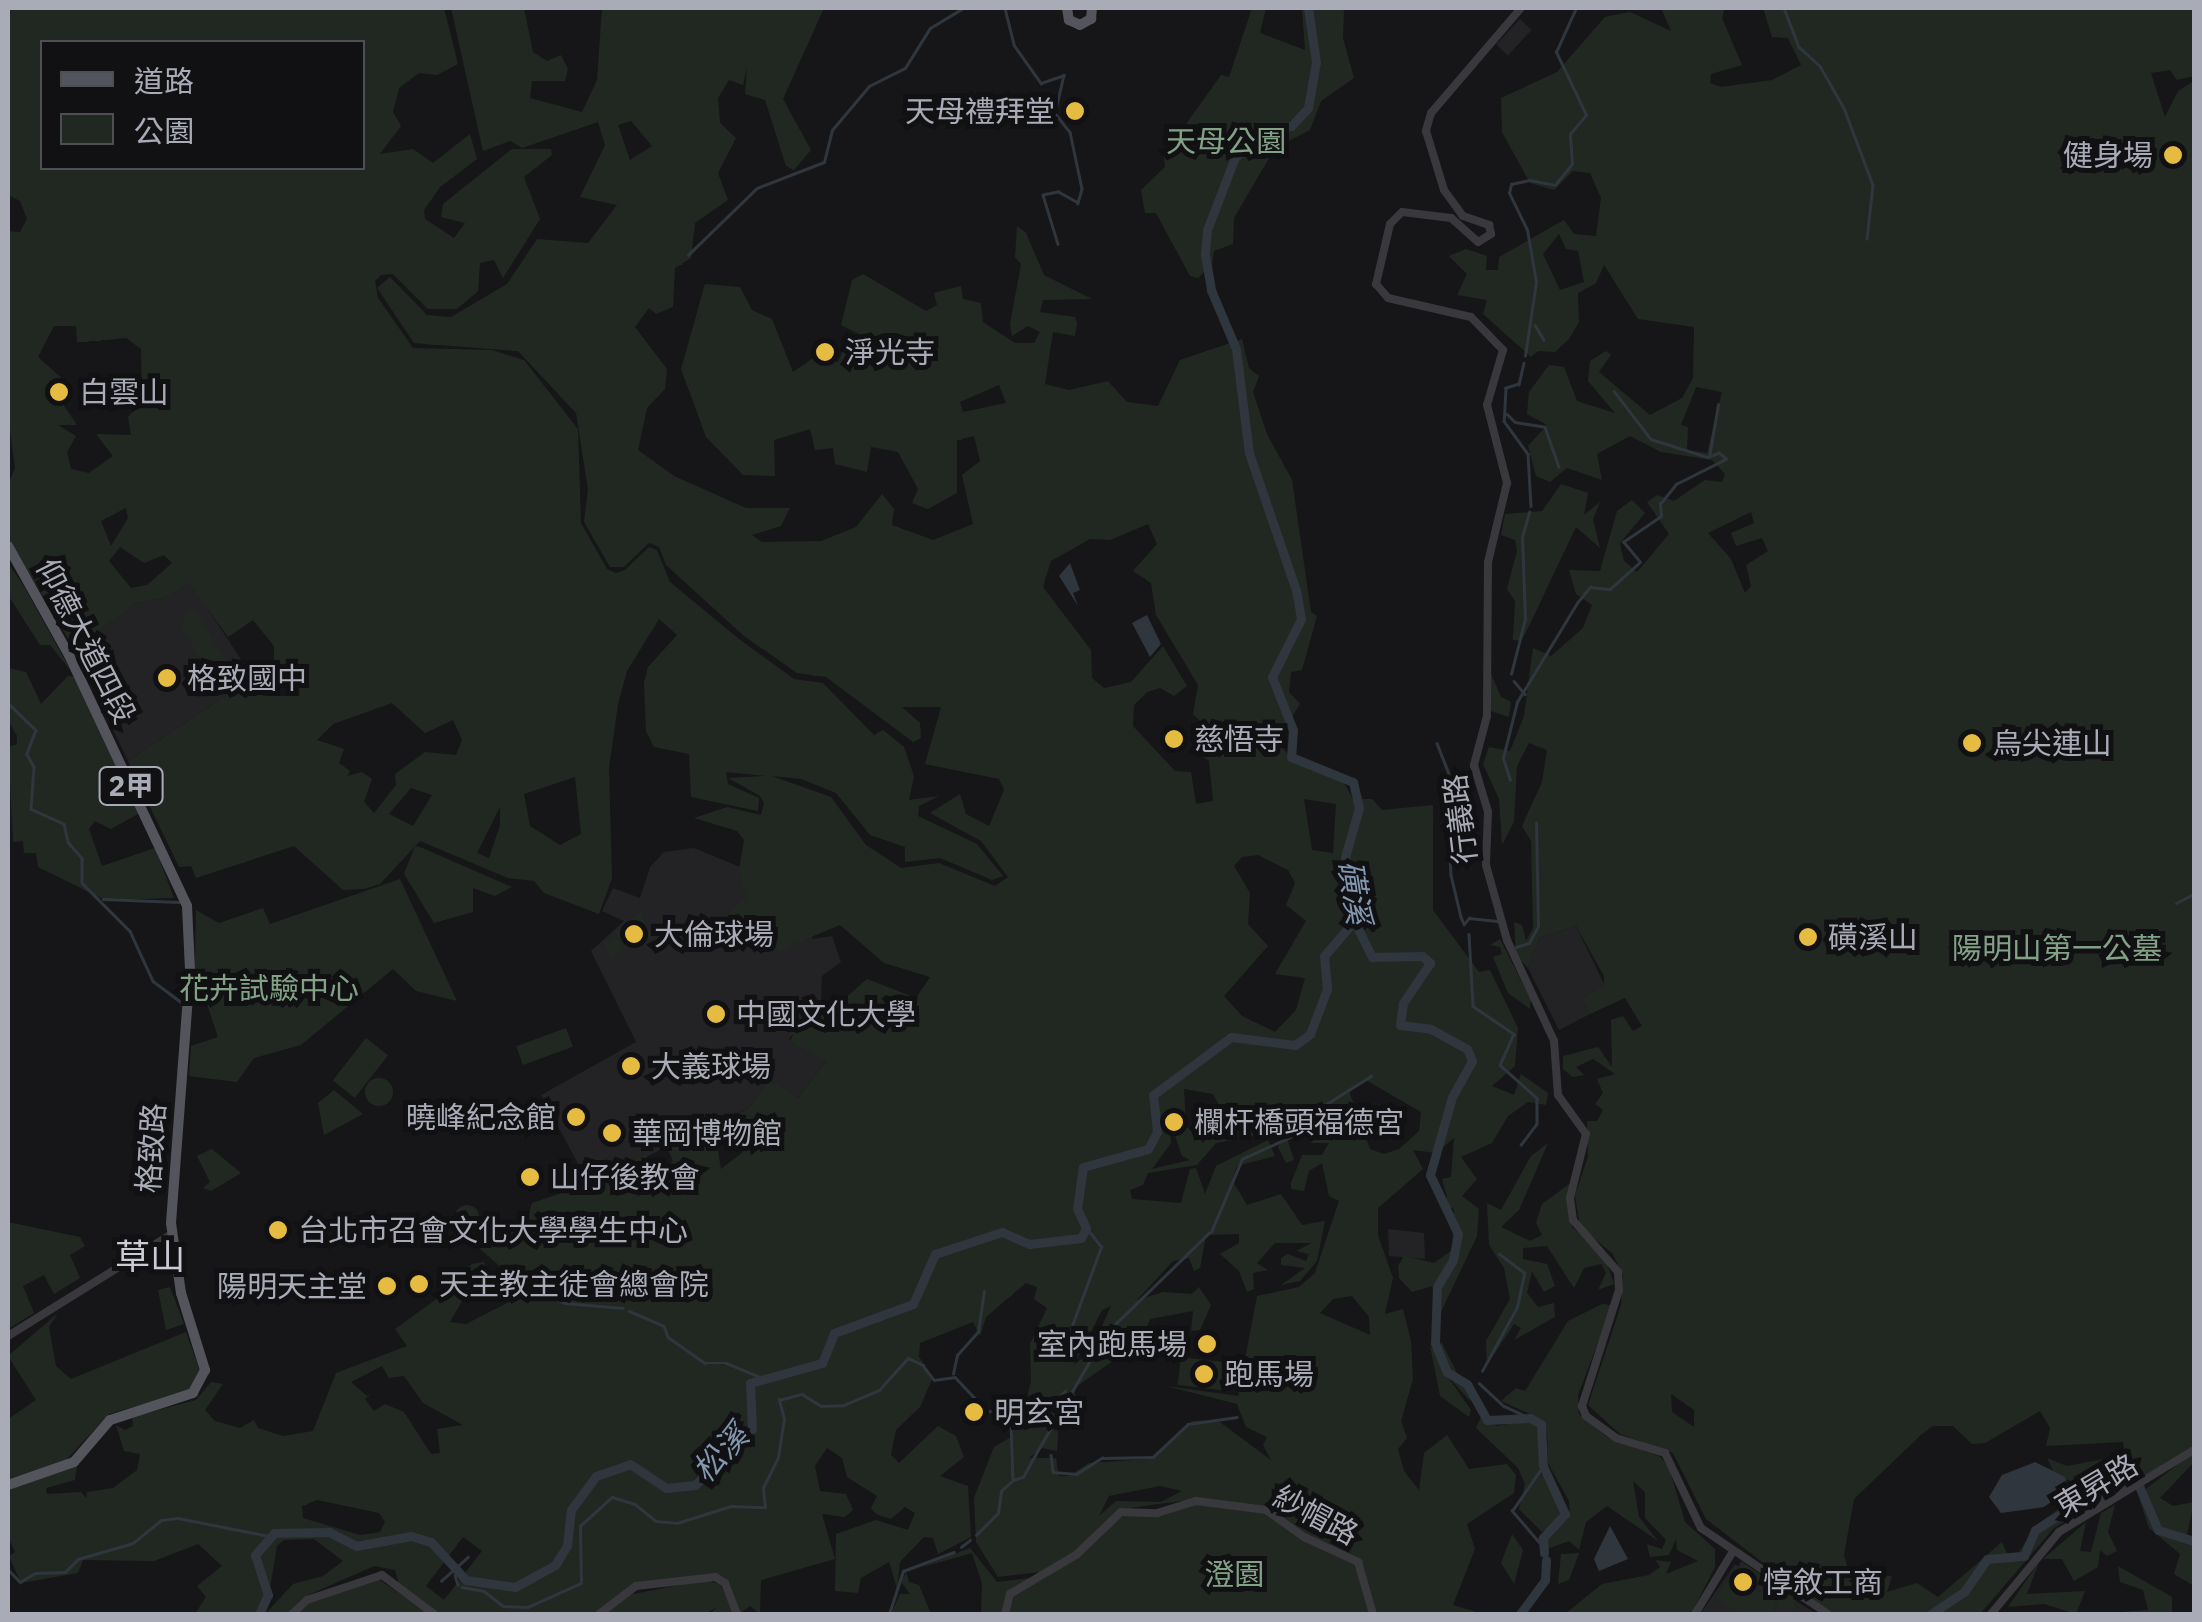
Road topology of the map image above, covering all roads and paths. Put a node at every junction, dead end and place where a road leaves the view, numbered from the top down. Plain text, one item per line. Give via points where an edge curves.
1 (1067, 8) edge
2 (1092, 8) edge
3 (1521, 8) edge
4 (8, 546) edge
5 (184, 1044) joint
6 (172, 1234) junction
7 (8, 1336) edge
8 (2194, 1450) edge
9 (8, 1485) edge
10 (1732, 1553) junction
11 (292, 1614) edge
12 (434, 1614) edge
13 (598, 1614) edge
14 (736, 1614) edge
15 (1005, 1614) edge
16 (1373, 1614) edge
17 (1694, 1614) edge
18 (1828, 1614) edge
19 (1991, 1614) edge

1 - 2 main road via 1069,20 1080,25
3 - 10 street, 行義路 via 1431,114 1426,130 1444,190 1463,216 1489,225 1491,234 1478,242 1450,218 1402,212 1390,224 1376,284 1388,298 1470,316 1503,350 1486,405 1507,483 1487,570 1487,716 1474,765 1488,812 1483,849 1506,940 1557,1049 1558,1094 1586,1134 1570,1198 1572,1220 1618,1272 1619,1290 1583,1392 1584,1413 1616,1438 1665,1453 1690,1515
4 - 5 main road, 仰德大道四段 / 2甲 via 70,655 182,892 191,944
5 - 6 main road, 格致路 / 2甲
6 - 7 street
6 - 9 main road, 格致路 / 2甲 via 180,1293 206,1364 198,1389 116,1416 74,1462
8 - 19 street, 東昇路 via 2059,1532
10 - 17 street
10 - 18 street, 行義路
11 - 12 street via 307,1600 382,1575
13 - 14 street via 636,1586 715,1576 726,1583
15 - 16 street, 紗帽路 via 1010,1594 1076,1555 1122,1512 1157,1513 1196,1501 1266,1510 1298,1534 1358,1562

